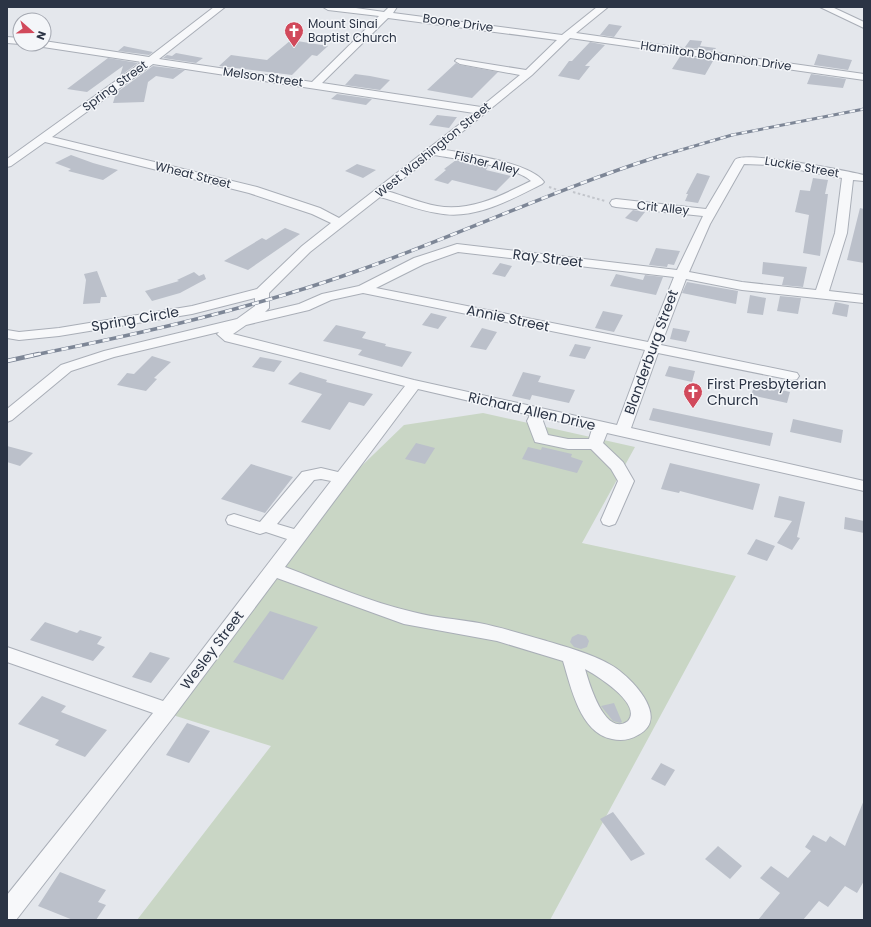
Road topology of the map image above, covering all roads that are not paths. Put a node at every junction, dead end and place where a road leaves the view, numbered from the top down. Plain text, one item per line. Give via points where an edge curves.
1 (220, 7) edge
2 (328, 7) edge
3 (603, 7) edge
4 (825, 7) edge
5 (391, 10) edge
6 (864, 25) edge
7 (567, 37) junction
8 (52, 45) edge
9 (150, 61) junction
10 (460, 61) dead end
11 (528, 73) junction
12 (864, 77) edge
13 (315, 85) junction
14 (483, 111) junction
15 (43, 138) junction
16 (432, 152) junction
17 (741, 160) joint
18 (7, 164) edge
19 (848, 176) junction
20 (864, 178) edge
21 (380, 193) junction
22 (616, 203) road end
23 (710, 212) junction
24 (340, 223) junction
25 (680, 274) junction
26 (363, 289) junction
27 (262, 292) junction
28 (822, 293) junction
29 (864, 299) edge
30 (243, 322) junction
31 (7, 334) edge
32 (654, 348) junction
33 (792, 376) dead end
34 (414, 384) junction
35 (539, 412) junction
36 (7, 417) edge
37 (601, 426) junction
38 (622, 431) junction
39 (595, 444) junction
40 (342, 479) junction
41 (864, 486) edge
42 (234, 520) dead end
43 (609, 520) dead end
44 (266, 526) junction
45 (298, 537) junction
46 (273, 570) junction
47 (7, 654) edge
48 (571, 656) dead end
49 (167, 710) junction
50 (7, 913) edge

1 - 9 street, Spring Street
2 - 5 street, Boone Drive
3 - 7 street, West Washington Street
4 - 6 street
5 - 7 street, Boone Drive
5 - 13 street
7 - 11 street, West Washington Street
7 - 12 street, Hamilton Bohannon Drive
8 - 9 street, Melson Street
9 - 13 street, Melson Street
9 - 15 street, Spring Street
10 - 11 street
11 - 14 street, West Washington Street
13 - 14 street, Melson Street
14 - 16 street, West Washington Street
15 - 18 street, Spring Street
15 - 24 street, Wheat Street via 253,190 316,211
16 - 21 street, West Washington Street
16 - 21 street, Fisher Alley via 510,167 534,175 538,182 478,208 457,211 443,211
17 - 19 street, Luckie Street via 773,162
17 - 23 street, Blanderburg Street
19 - 20 street, Luckie Street
19 - 28 street via 841,233
21 - 24 street, West Washington Street
22 - 23 street, Crit Alley
23 - 25 street, Blanderburg Street
24 - 27 street, West Washington Street via 306,249
25 - 26 street, Ray Street via 457,248 419,261
25 - 28 street, Ray Street via 742,286
25 - 32 street, Blanderburg Street
26 - 30 street, Ray Street
26 - 32 street, Annie Street
27 - 30 street via 262,308
27 - 31 street, Spring Circle via 192,310 59,332 19,336
28 - 29 street, Ray Street
30 - 34 street, Richard Allen Drive via 224,334 230,338
30 - 36 street via 109,354 66,368
32 - 33 street, Annie Street
32 - 38 street, Blanderburg Street
34 - 35 street, Richard Allen Drive
34 - 40 street, Wesley Street
35 - 37 street, Richard Allen Drive
35 - 39 street via 535,421 541,438 564,444
37 - 38 street, Richard Allen Drive
37 - 39 street
38 - 41 street, Richard Allen Drive
39 - 43 street via 617,466 626,481
40 - 44 street via 321,473 308,476
40 - 45 street, Wesley Street
42 - 44 street via 260,528
44 - 45 street
45 - 46 street, Wesley Street
46 - 48 street via 401,616 492,633
46 - 49 street, Wesley Street
47 - 49 street
49 - 50 street, Wesley Street

